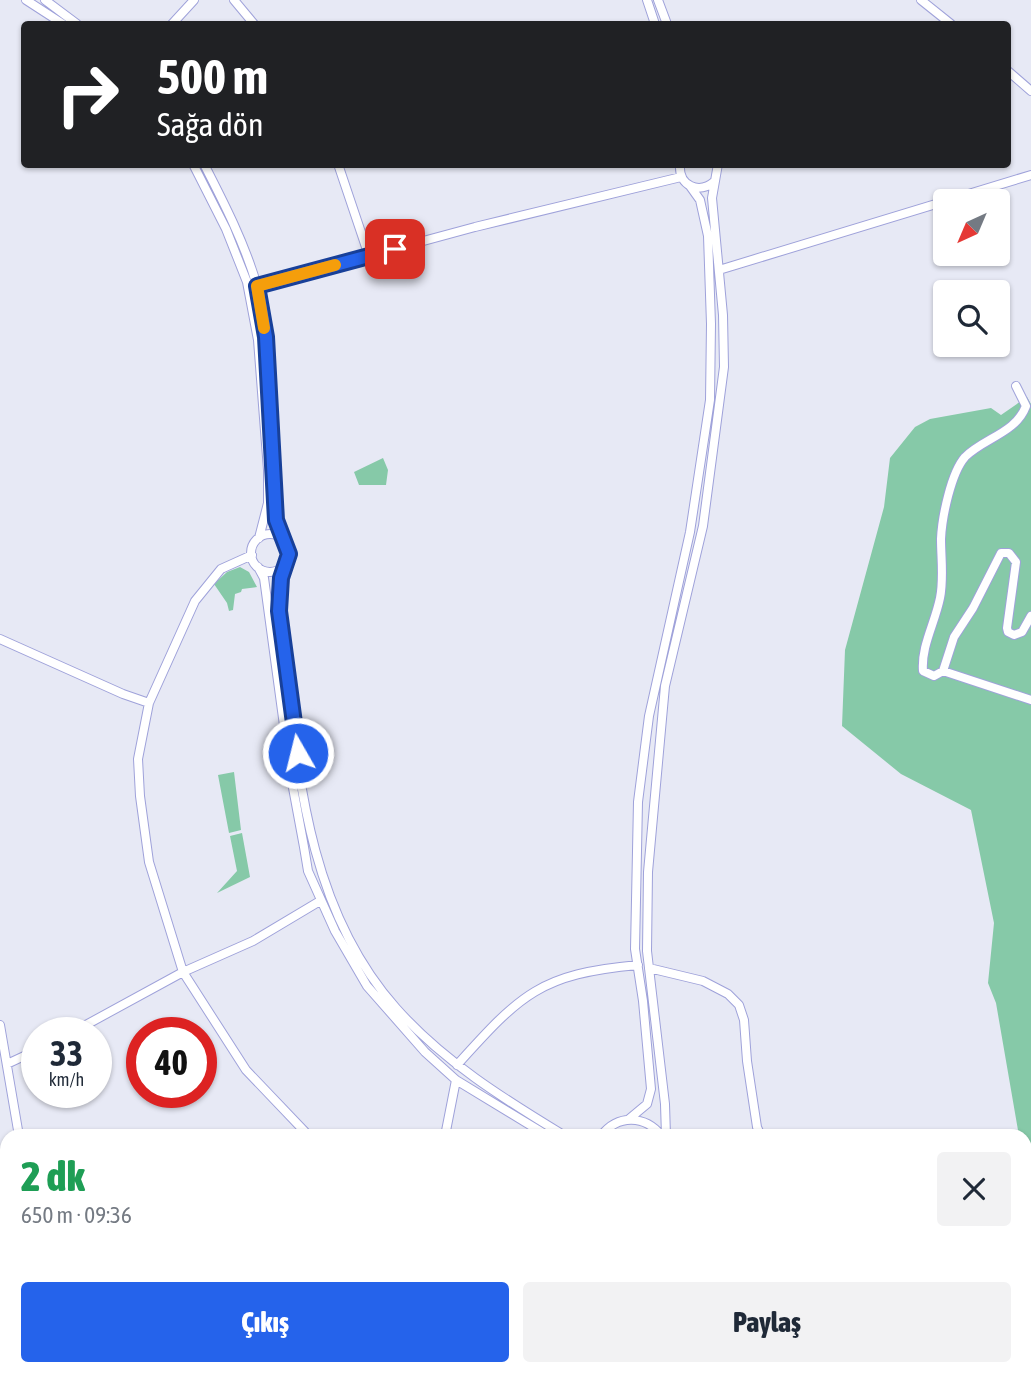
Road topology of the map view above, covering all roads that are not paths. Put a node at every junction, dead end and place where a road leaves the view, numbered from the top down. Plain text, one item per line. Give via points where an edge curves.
1 (26, 0) edge
2 (45, 0) edge
3 (194, 0) edge
4 (234, 0) edge
5 (648, 0) edge
6 (658, 0) edge
7 (921, 0) edge
8 (58, 21) edge
9 (73, 21) edge
10 (175, 21) edge
11 (252, 21) edge
12 (654, 21) edge
13 (666, 21) edge
14 (947, 21) edge
15 (1011, 74) edge
16 (1031, 91) edge
17 (195, 168) edge
18 (206, 168) edge
19 (339, 168) edge
20 (680, 168) edge
21 (717, 168) edge
22 (1031, 175) edge
23 (681, 177) junction
24 (715, 181) junction
25 (690, 186) junction
26 (369, 256) junction
27 (719, 270) junction
28 (257, 286) junction
29 (1016, 386) dead end
30 (258, 538) junction
31 (282, 538) junction
32 (252, 555) junction
33 (285, 565) junction
34 (258, 567) junction
35 (1031, 616) edge
36 (0, 639) edge
37 (943, 671) junction
38 (1031, 700) edge
39 (149, 703) junction
40 (320, 901) junction
41 (638, 965) junction
42 (649, 968) junction
43 (183, 972) junction
44 (101, 1017) edge
45 (0, 1025) edge
46 (21, 1058) edge
47 (8, 1064) junction
48 (457, 1065) junction
49 (456, 1080) junction
50 (629, 1119) junction
51 (18, 1129) edge
52 (302, 1129) edge
53 (446, 1129) edge
54 (536, 1129) edge
55 (554, 1129) edge
56 (609, 1129) edge
57 (656, 1129) edge
58 (664, 1129) edge
59 (758, 1129) edge

1 - 8 street
2 - 9 street
3 - 10 street
4 - 11 street
5 - 12 street
6 - 13 street
7 - 14 street
15 - 16 street
17 - 30 street via 247,282 258,340 268,470 268,503
18 - 28 street via 227,207
19 - 26 street
20 - 23 street
21 - 24 street
22 - 27 street
23 - 25 street
23 - 26 street
24 - 25 street via 703,188
24 - 27 street via 712,198
25 - 41 street via 700,200 708,236 710,400 690,532 647,729 638,802
26 - 28 street
27 - 42 street via 724,367 703,526 665,686 648,872
28 - 31 street via 266,337 276,520
29 - 37 street via 1026,406 1023,415 966,456 954,473 941,534 940,596 922,659 923,671 934,676
30 - 31 street via 271,534
30 - 32 street
31 - 33 street via 289,548
32 - 34 street
32 - 39 street via 221,569 195,601
33 - 34 street via 269,572
33 - 48 street via 279,611 305,805 319,869 362,964 396,1007
34 - 40 street via 264,578 298,819
35 - 37 street via 1022,632 1008,632 1016,562 1009,553 1001,553 954,637
36 - 39 street
37 - 38 street
39 - 43 street via 138,759 140,796 149,862
40 - 43 street via 253,941
40 - 49 street via 367,986
41 - 48 street via 578,973 529,993
41 - 50 street via 651,1090 647,1104
42 - 58 street
42 - 59 street via 703,981 739,1005
43 - 44 street
43 - 52 street via 246,1070
45 - 47 street
46 - 47 street
47 - 51 street
48 - 55 street
49 - 53 street
49 - 54 street
50 - 56 street
50 - 57 street

